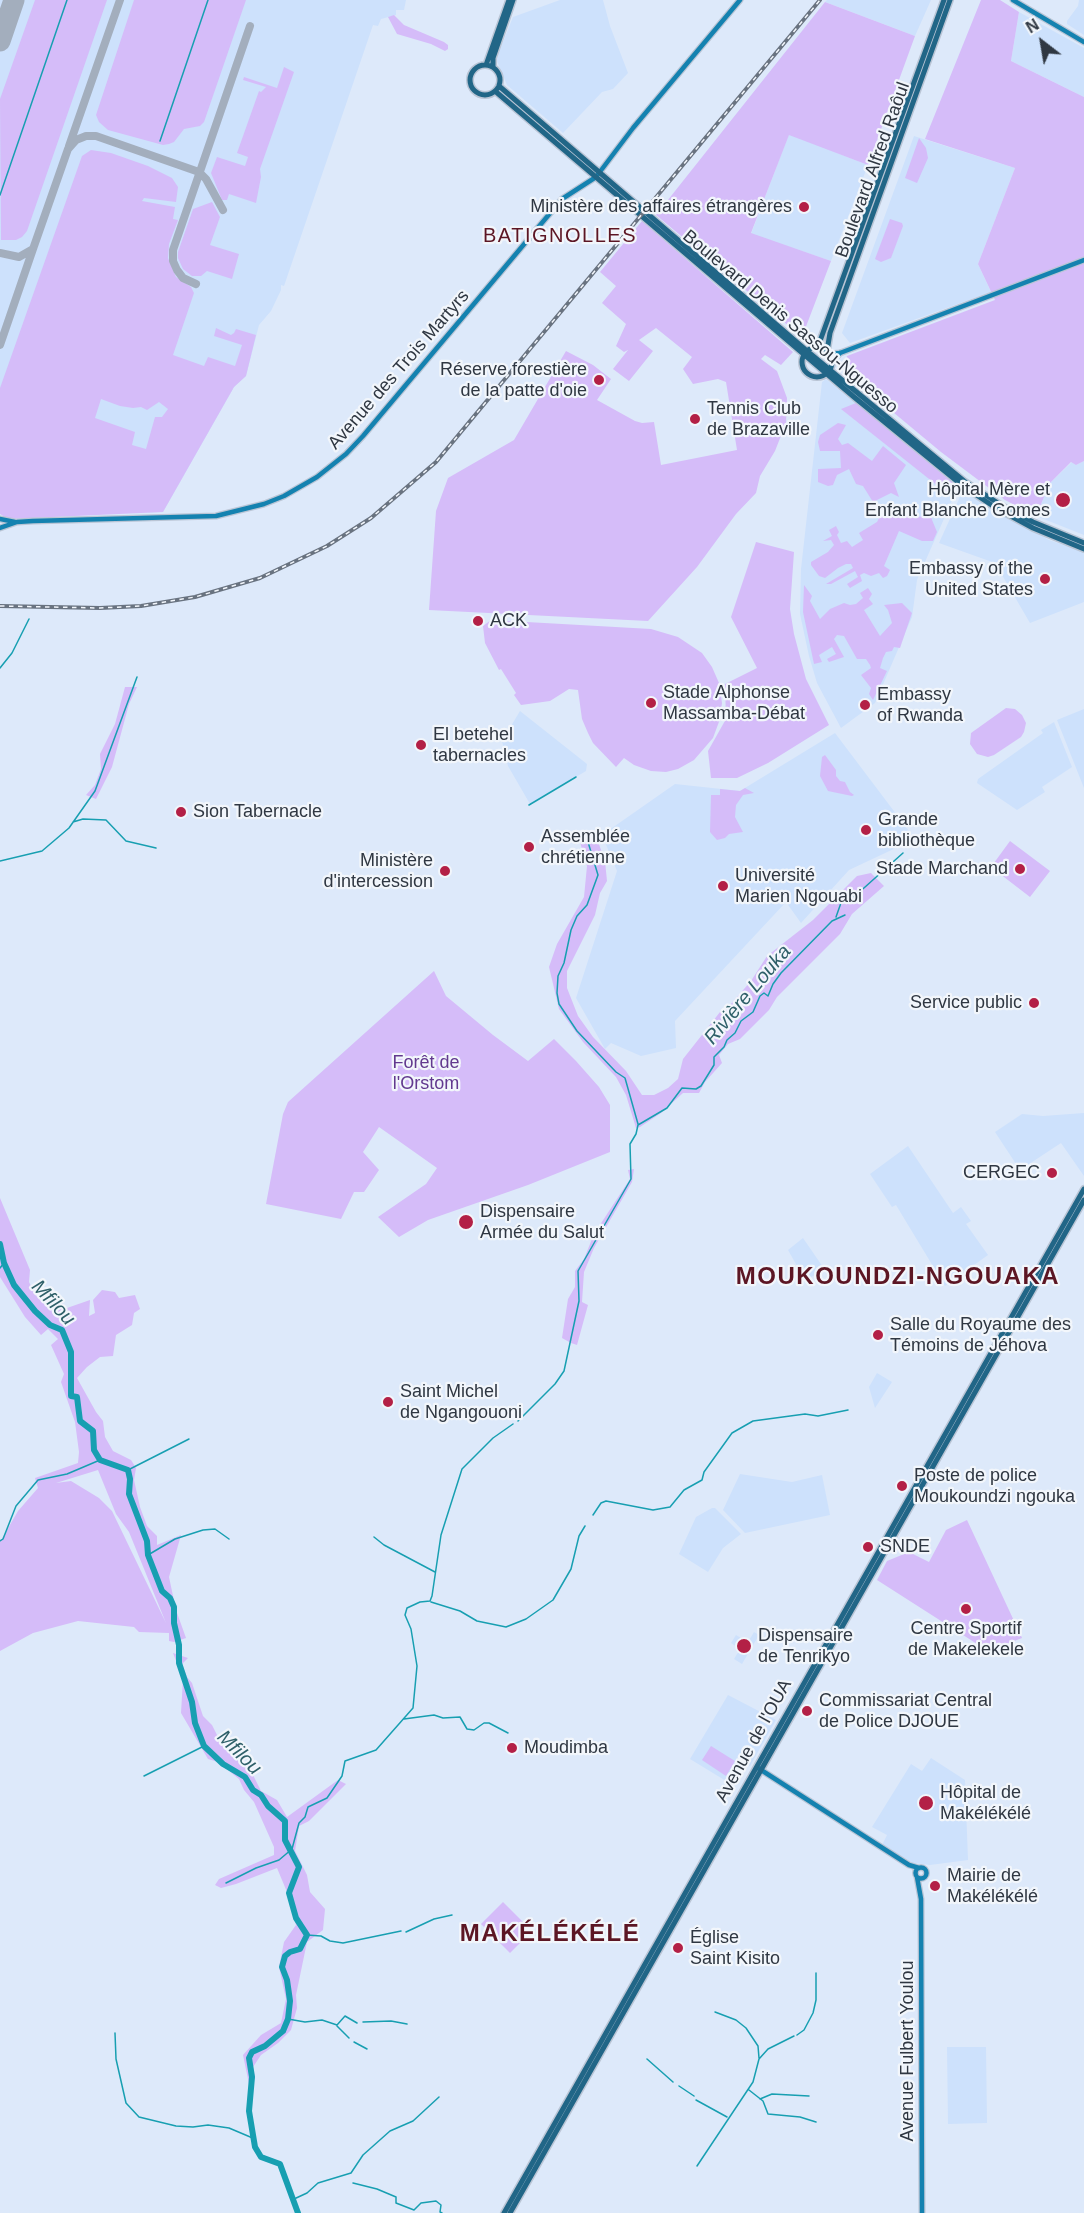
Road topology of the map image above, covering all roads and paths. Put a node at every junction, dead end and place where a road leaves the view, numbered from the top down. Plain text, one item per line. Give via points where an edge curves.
1 (511, 0) edge
2 (740, 0) edge
3 (944, 0) edge
4 (952, 0) edge
5 (1013, 0) edge
6 (1084, 42) edge
7 (490, 66) junction
8 (497, 88) junction
9 (597, 176) junction
10 (587, 184) junction
11 (1084, 260) edge
12 (814, 347) junction
13 (806, 352) junction
14 (828, 352) junction
15 (840, 353) junction
16 (832, 362) junction
17 (828, 371) junction
18 (0, 519) edge
19 (17, 522) junction
20 (0, 528) edge
21 (1084, 543) edge
22 (1084, 549) edge
23 (1084, 1189) edge
24 (1084, 1200) edge
25 (758, 1768) junction
26 (917, 1873) junction
27 (925, 1877) junction
28 (921, 1890) junction
29 (504, 2213) edge
30 (510, 2213) edge
31 (922, 2213) edge

1 - 7 main road
2 - 9 main road, Avenue des Trois Martyrs
3 - 12 main road, Boulevard Alfred Raôul via 820,341
4 - 14 main road, Boulevard Alfred Raôul via 830,333
5 - 6 main road
7 - 8 main road via 500,76
7 - 8 main road via 474,69 471,85 484,95
8 - 9 main road, Boulevard Denis Sassou-Nguesso
9 - 10 main road
9 - 10 main road, Avenue des Trois Martyrs
9 - 13 main road, Boulevard Denis Sassou-Nguesso
10 - 19 main road, Avenue des Trois Martyrs via 562,200 354,446 306,484 264,504 216,516
11 - 15 main road
12 - 13 main road
12 - 14 main road
13 - 17 main road, Boulevard Denis Sassou-Nguesso
13 - 17 main road via 802,362 807,373 817,376
14 - 15 main road
14 - 16 main road
15 - 16 main road
16 - 17 main road
17 - 21 main road, Boulevard Denis Sassou-Nguesso via 964,481 1033,522
17 - 22 main road, Boulevard Denis Sassou-Nguesso via 977,496 1033,528
18 - 19 main road, Avenue des Trois Martyrs
19 - 20 main road, Avenue des Trois Martyrs
23 - 25 main road, Avenue de l'OUA
24 - 25 main road, Avenue de l'OUA
25 - 26 main road
25 - 29 main road, Avenue de l'OUA
25 - 30 main road, Avenue de l'OUA
26 - 27 main road
26 - 27 main road via 926,1870
26 - 28 main road, Avenue Fulbert Youlou
27 - 28 main road, Avenue Fulbert Youlou
28 - 31 main road, Avenue Fulbert Youlou

